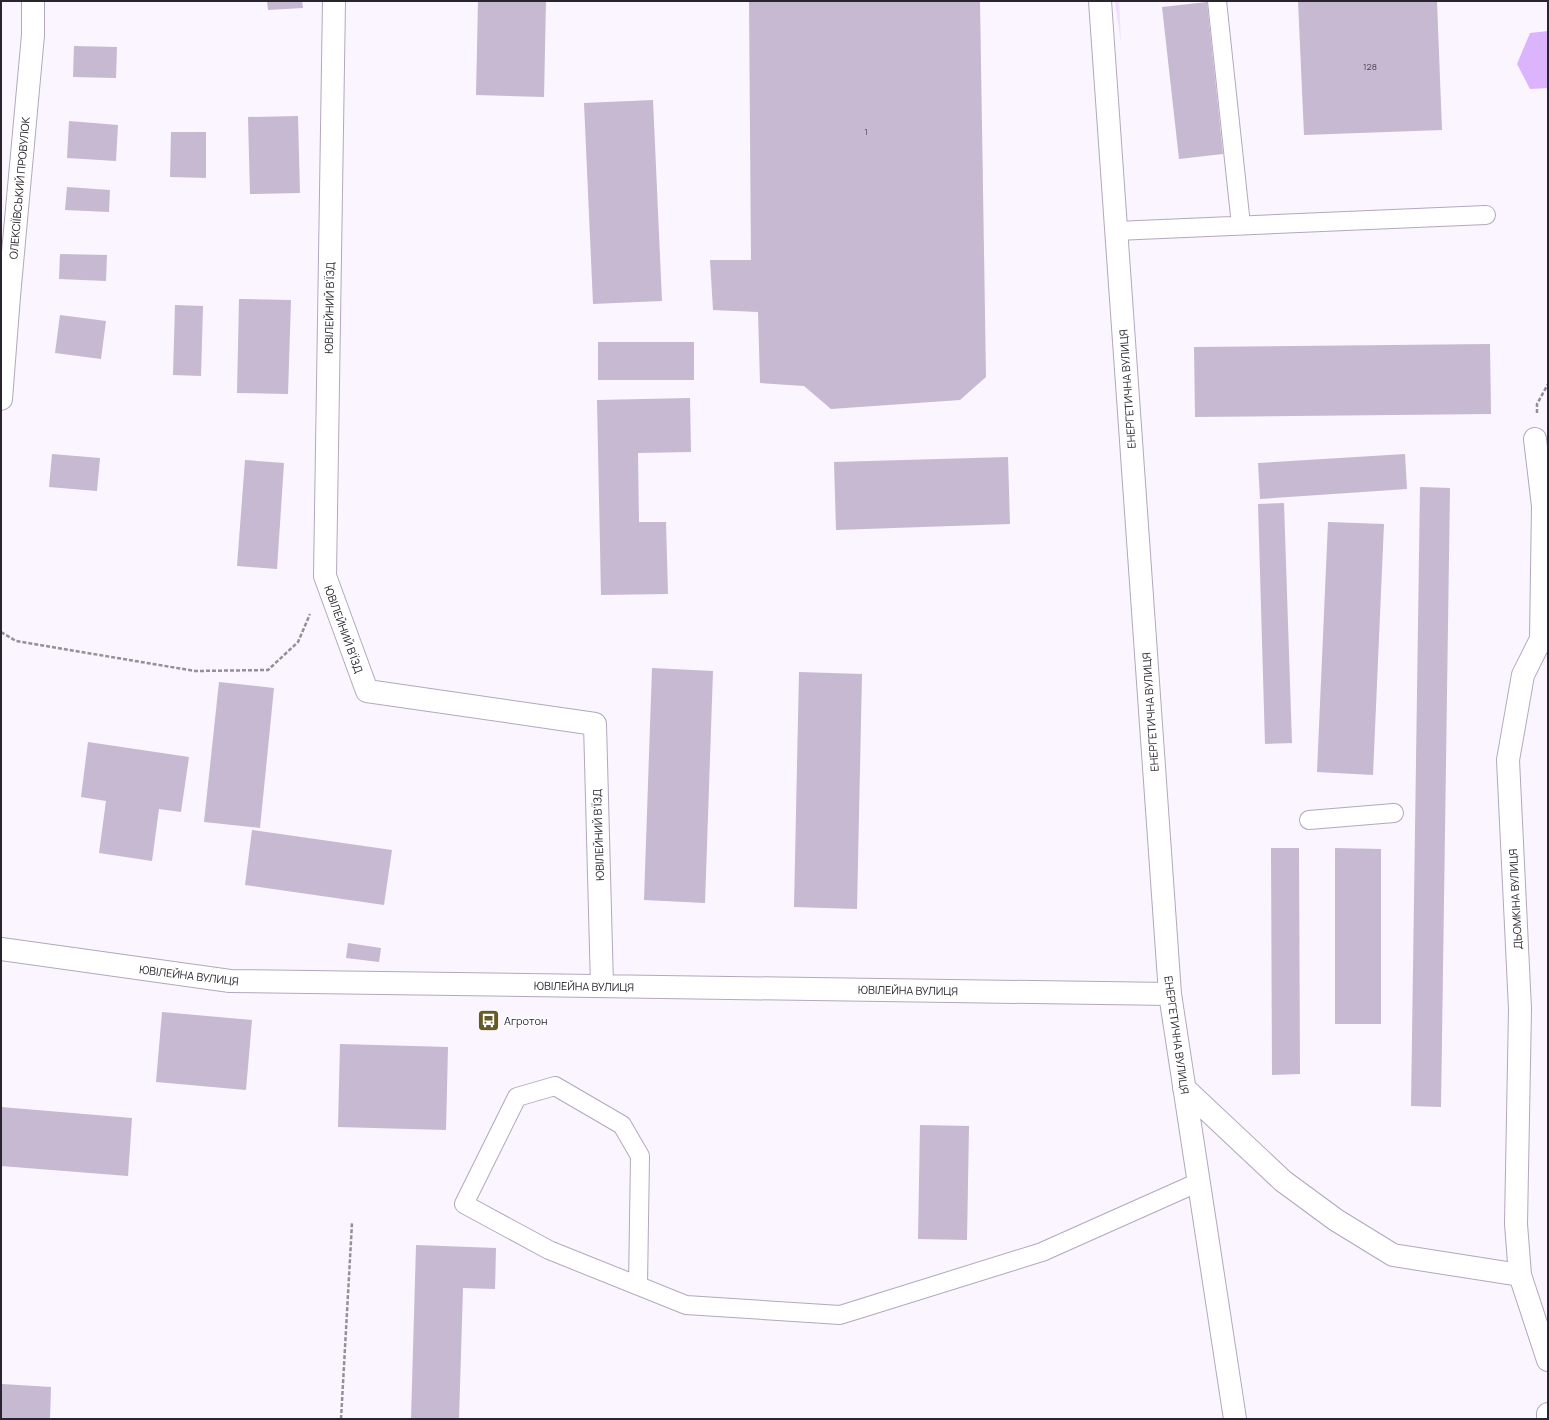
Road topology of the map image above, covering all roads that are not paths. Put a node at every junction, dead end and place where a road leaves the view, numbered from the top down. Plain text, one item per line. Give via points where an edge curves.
1 (33, 1) edge
2 (334, 1) edge
3 (1100, 1) edge
4 (1217, 1) edge
5 (1486, 215) dead end
6 (1241, 225) junction
7 (1116, 231) junction
8 (1, 399) edge
9 (1535, 439) dead end
10 (1394, 813) dead end
11 (1309, 820) dead end
12 (1, 949) edge
13 (602, 986) junction
14 (1170, 994) junction
15 (1184, 1088) junction
16 (1199, 1182) junction
17 (1520, 1275) junction
18 (638, 1286) junction
19 (1548, 1360) edge
20 (1548, 1414) edge
21 (1235, 1419) edge
22 (1548, 1419) edge

1 - 8 street, ОЛЕКСІЇВСЬКИЙ ПРОВУЛОК
2 - 13 street, ЮВІЛЕЙНИЙ В'ЇЗД via 326,576 367,691 595,724
3 - 7 street, ЕНЕРГЕТИЧНА ВУЛИЦЯ
4 - 6 lane
5 - 6 lane
6 - 7 lane
7 - 14 street, ЕНЕРГЕТИЧНА ВУЛИЦЯ
9 - 17 street, ДЬОМКІНА ВУЛИЦЯ via 1543,506 1541,639 1523,675 1508,760 1520,1009 1516,1224
10 - 11 lane
12 - 13 street, ЮВІЛЕЙНА ВУЛИЦЯ via 230,981
13 - 14 street, ЮВІЛЕЙНА ВУЛИЦЯ
14 - 15 street, ЕНЕРГЕТИЧНА ВУЛИЦЯ
15 - 16 street, ЕНЕРГЕТИЧНА ВУЛИЦЯ
15 - 17 street via 1283,1181 1336,1220 1393,1255
16 - 18 lane via 1042,1252 840,1315 686,1305
16 - 21 street, ЕНЕРГЕТИЧНА ВУЛИЦЯ
17 - 19 street, ДЬОМКІНА ВУЛИЦЯ
18 - 18 lane via 549,1250 464,1204 517,1097 554,1086 622,1125 640,1156
20 - 22 street

